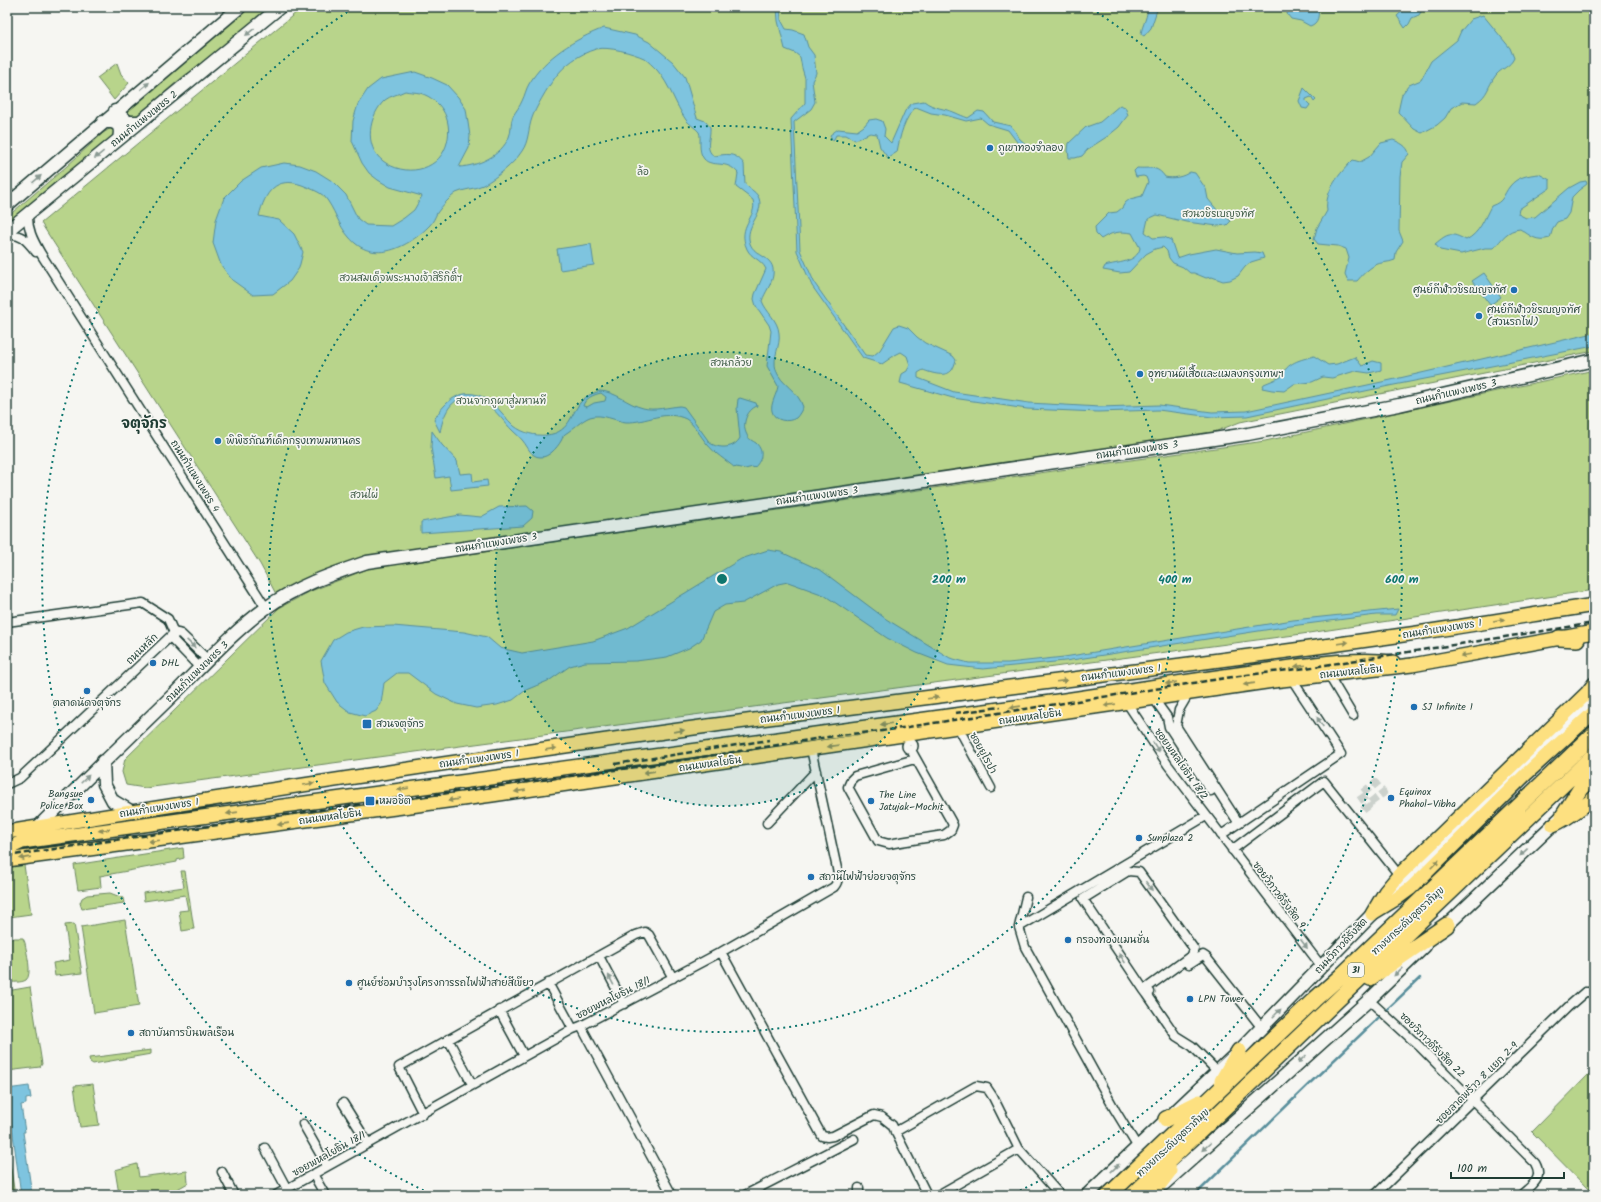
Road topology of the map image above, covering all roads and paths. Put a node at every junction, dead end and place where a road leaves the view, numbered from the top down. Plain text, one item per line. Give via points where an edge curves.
1 (240, 7) edge
2 (280, 7) edge
3 (115, 112) junction
4 (103, 122) junction
5 (140, 122) junction
6 (119, 139) junction
7 (7, 205) edge
8 (28, 213) junction
9 (7, 231) edge
10 (7, 235) edge
11 (55, 274) junction
12 (1594, 360) edge
13 (1594, 605) edge
14 (266, 608) junction
15 (7, 622) edge
16 (1594, 632) edge
17 (174, 633) junction
18 (1559, 638) junction
19 (1577, 639) junction
20 (1594, 639) edge
21 (1594, 642) edge
22 (204, 664) junction
23 (1412, 665) junction
24 (1328, 674) junction
25 (1291, 678) junction
26 (1592, 691) edge
27 (1189, 693) junction
28 (1154, 699) junction
29 (1052, 702) junction
30 (1126, 703) junction
31 (1594, 712) edge
32 (1177, 716) junction
33 (1353, 716) dead end
34 (1167, 717) junction
35 (1023, 718) junction
36 (1594, 723) edge
37 (958, 727) junction
38 (1594, 734) edge
39 (909, 743) junction
40 (1594, 744) edge
41 (811, 749) junction
42 (1594, 755) edge
43 (915, 759) junction
44 (103, 761) junction
45 (1594, 762) edge
46 (816, 771) junction
47 (1594, 773) edge
48 (455, 782) junction
49 (1594, 783) edge
50 (7, 784) edge
51 (991, 788) dead end
52 (492, 795) junction
53 (1594, 798) edge
54 (132, 812) junction
55 (1206, 816) junction
56 (1558, 820) junction
57 (767, 823) dead end
58 (1236, 824) junction
59 (38, 827) junction
60 (7, 832) edge
61 (1220, 835) junction
62 (22, 842) junction
63 (7, 844) edge
64 (7, 850) edge
65 (1232, 850) junction
66 (7, 860) edge
67 (1399, 875) junction
68 (1026, 897) dead end
69 (1372, 914) junction
70 (1447, 925) junction
71 (1019, 927) junction
72 (721, 952) junction
73 (599, 956) junction
74 (1322, 967) junction
75 (1341, 976) junction
76 (673, 978) junction
77 (548, 983) junction
78 (1356, 988) junction
79 (1145, 992) junction
80 (1594, 995) edge
81 (1370, 1000) junction
82 (624, 1004) junction
83 (499, 1010) junction
84 (581, 1026) junction
85 (1262, 1028) junction
86 (573, 1029) junction
87 (448, 1039) junction
88 (1239, 1050) junction
89 (524, 1056) junction
90 (1218, 1071) junction
91 (472, 1084) junction
92 (1214, 1096) junction
93 (1473, 1101) junction
94 (343, 1103) dead end
95 (423, 1114) junction
96 (1166, 1119) junction
97 (303, 1124) dead end
98 (895, 1132) junction
99 (854, 1139) dead end
100 (368, 1143) junction
101 (1137, 1146) junction
102 (265, 1148) dead end
103 (1019, 1149) junction
104 (1181, 1154) junction
105 (327, 1166) junction
106 (222, 1172) dead end
107 (313, 1174) junction
108 (287, 1189) junction
109 (1057, 1192) edge
110 (234, 1195) edge
111 (276, 1195) edge
112 (325, 1195) edge
113 (672, 1195) edge
114 (745, 1195) edge
115 (927, 1195) edge
116 (938, 1195) edge
117 (1087, 1195) edge
118 (1109, 1195) edge
119 (1117, 1195) edge
120 (1133, 1195) edge
121 (1136, 1195) edge
122 (1151, 1195) edge
123 (1375, 1195) edge
124 (1521, 1195) edge

3 -> 1 main road
2 -> 5 main road, ถนนกำแพงเพชร 2
3 - 4 main road
3 - 5 main road via 128,122
4 - 6 main road via 114,122 119,126
7 -> 4 main road
5 - 6 main road, ถนนกำแพงเพชร 2
6 -> 8 main road, ถนนกำแพงเพชร 2
8 - 9 main road, ถนนกำแพงเพชร 2
8 - 11 street, ถนนกำแพงเพชร 4 via 31,235
10 - 11 street, ถนนกำแพงเพชร 4 via 21,236
11 - 14 street, ถนนกำแพงเพชร 4
12 - 14 main road, ถนนกำแพงเพชร 3 via 1399,405 1248,434 367,562 316,580
54 -> 13 main road, ถนนกำแพงเพชร 1 via 317,782 681,730 1129,673 1399,636
14 - 22 main road, ถนนกำแพงเพชร 3
15 - 17 street, ถนนหลัก via 143,603 168,619
16 - 18 main road, ถนนพหลโยธิน
17 - 22 street via 173,640
17 - 50 street, ถนนหลัก via 20,778
18 - 19 highway
18 -> 23 main road, ถนนพหลโยธิน
19 - 20 main road
19 - 21 main road
22 - 44 main road, ถนนกำแพงเพชร 3
23 - 24 main road, ถนนพหลโยธิน
23 -> 29 main road, ถนนพหลโยธิน via 1377,660 1339,661 1226,675
24 - 25 main road, ถนนพหลโยธิน
24 - 33 street
25 -> 27 main road, ถนนพหลโยธิน
58 -> 25 street via 1341,754
26 - 67 main road
26 - 69 main road, ถนนวิภาวดีรังสิต
27 - 28 main road, ถนนพหลโยธิน
27 - 32 street
28 - 30 main road, ถนนพหลโยธิน
28 - 34 street
29 - 35 main road
29 -> 48 main road, ถนนพหลโยธิน
30 -> 35 main road, ถนนพหลโยธิน
30 -> 55 street, ซอยพหลโยธิน 18/2
69 -> 31 main road via 1411,888 1526,774
32 - 34 street via 1172,720
32 - 58 street via 1176,726
34 - 58 street via 1169,727
35 - 37 main road, ถนนพหลโยธิน
36 - 75 highway via 1360,947
37 - 39 main road, ถนนพหลโยธิน
37 - 51 street, ซอยยูโรปา
38 - 75 highway, ถนนวิภาวดีรังสิต / 31
39 -> 41 main road, ถนนพหลโยธิน
39 - 43 street
40 - 119 highway, ทางยกระดับอุตราภิมุข / 31
41 - 46 street, ซอยพหลโยธิน 18/1
41 -> 52 main road, ถนนพหลโยธิน
42 - 120 highway, ทางยกระดับอุตราภิมุข / 31
43 - 43 street via 855,776 849,782 848,787 878,841 889,844 944,835 951,830 952,821
44 - 54 main road via 104,784 113,802
59 -> 44 main road, ถนนกำแพงเพชร 3
45 - 78 highway, 31 via 1555,796
46 - 57 street
46 - 72 street, ซอยพหลโยธิน 18/1 via 836,864 837,883 826,893
47 - 56 highway
48 - 52 main road
48 -> 62 main road, ถนนพหลโยธิน
49 - 56 main road
52 -> 66 main road, ถนนพหลโยธิน
53 - 56 main road via 1571,816 1562,821
54 - 59 main road, ถนนกำแพงเพชร 1
55 - 61 street, ซอยพหลโยธิน 18/2
55 - 71 street
56 -> 70 main road
58 - 61 street
59 - 60 main road, ถนนกำแพงเพชร 1
61 - 65 street, ซอยวิภาวดีรังสิต 9
62 - 63 main road
62 - 64 main road
65 - 67 street via 1324,781
65 -> 74 street, ซอยวิภาวดีรังสิต 9
67 - 69 main road
68 - 71 street
69 - 74 main road, ถนนวิภาวดีรังสิต
70 - 78 highway
70 -> 81 main road
71 - 101 street via 1025,947
72 - 76 street, ซอยพหลโยธิน 18/1
72 - 98 street via 822,1136 833,1136 874,1115 892,1124
73 - 76 street via 645,932
73 - 77 street
82 -> 73 street
85 -> 74 main road, ถนนวิภาวดีรังสิต
75 - 92 highway, ถนนวิภาวดีรังสิต / 31
76 - 82 street, ซอยพหลโยธิน 18/1
77 - 83 street
77 - 86 street
78 - 104 highway, 31
79 -> 79 street via 1083,899 1128,871 1139,872 1194,948 1192,955
79 - 85 street via 1203,955
79 - 90 street via 1176,1036 1192,1046
80 - 93 street, ซอยลาดพร้าว 8 แยก 2-9 via 1585,992
81 - 93 street, ซอยวิภาวดีรังสิต 22
81 -> 122 main road
82 - 84 street, ซอยพหลโยธิน 18/1
83 - 87 street
83 - 89 street
84 - 86 street, ซอยพหลโยธิน 18/1
84 - 113 street
85 - 88 main road, ถนนวิภาวดีรังสิต
86 - 89 street, ซอยพหลโยธิน 18/1
87 - 91 street
87 - 95 street via 398,1067
88 - 90 main road, ถนนวิภาวดีรังสิต
88 - 92 highway
89 - 91 street, ซอยพหลโยธิน 18/1
90 - 96 main road, ถนนวิภาวดีรังสิต
91 - 95 street, ซอยพหลโยธิน 18/1
92 - 96 highway
92 - 118 highway, ถนนวิภาวดีรังสิต / 31
93 - 123 street, ซอยลาดพร้าว 8 แยก 2-9
93 - 124 street, ซอยวิภาวดีรังสิต 22 via 1535,1163 1539,1175
94 - 100 street
95 - 100 street, ซอยพหลโยธิน 18/1
96 - 101 main road, ถนนวิภาวดีรังสิต
97 - 105 street
98 - 103 street via 976,1086 987,1088
98 - 115 street
99 - 114 street
100 - 105 street, ซอยพหลโยธิน 18/1
117 -> 101 main road, ถนนวิภาวดีรังสิต
102 - 108 street
103 - 109 street
103 - 116 street
104 - 121 highway, 31
104 - 122 highway
105 - 107 street, ซอยพหลโยธิน 18/1
106 - 110 street
107 - 108 street, ซอยพหลโยธิน 18/1
107 - 112 street
108 - 111 street, ซอยพหลโยธิน 18/1

